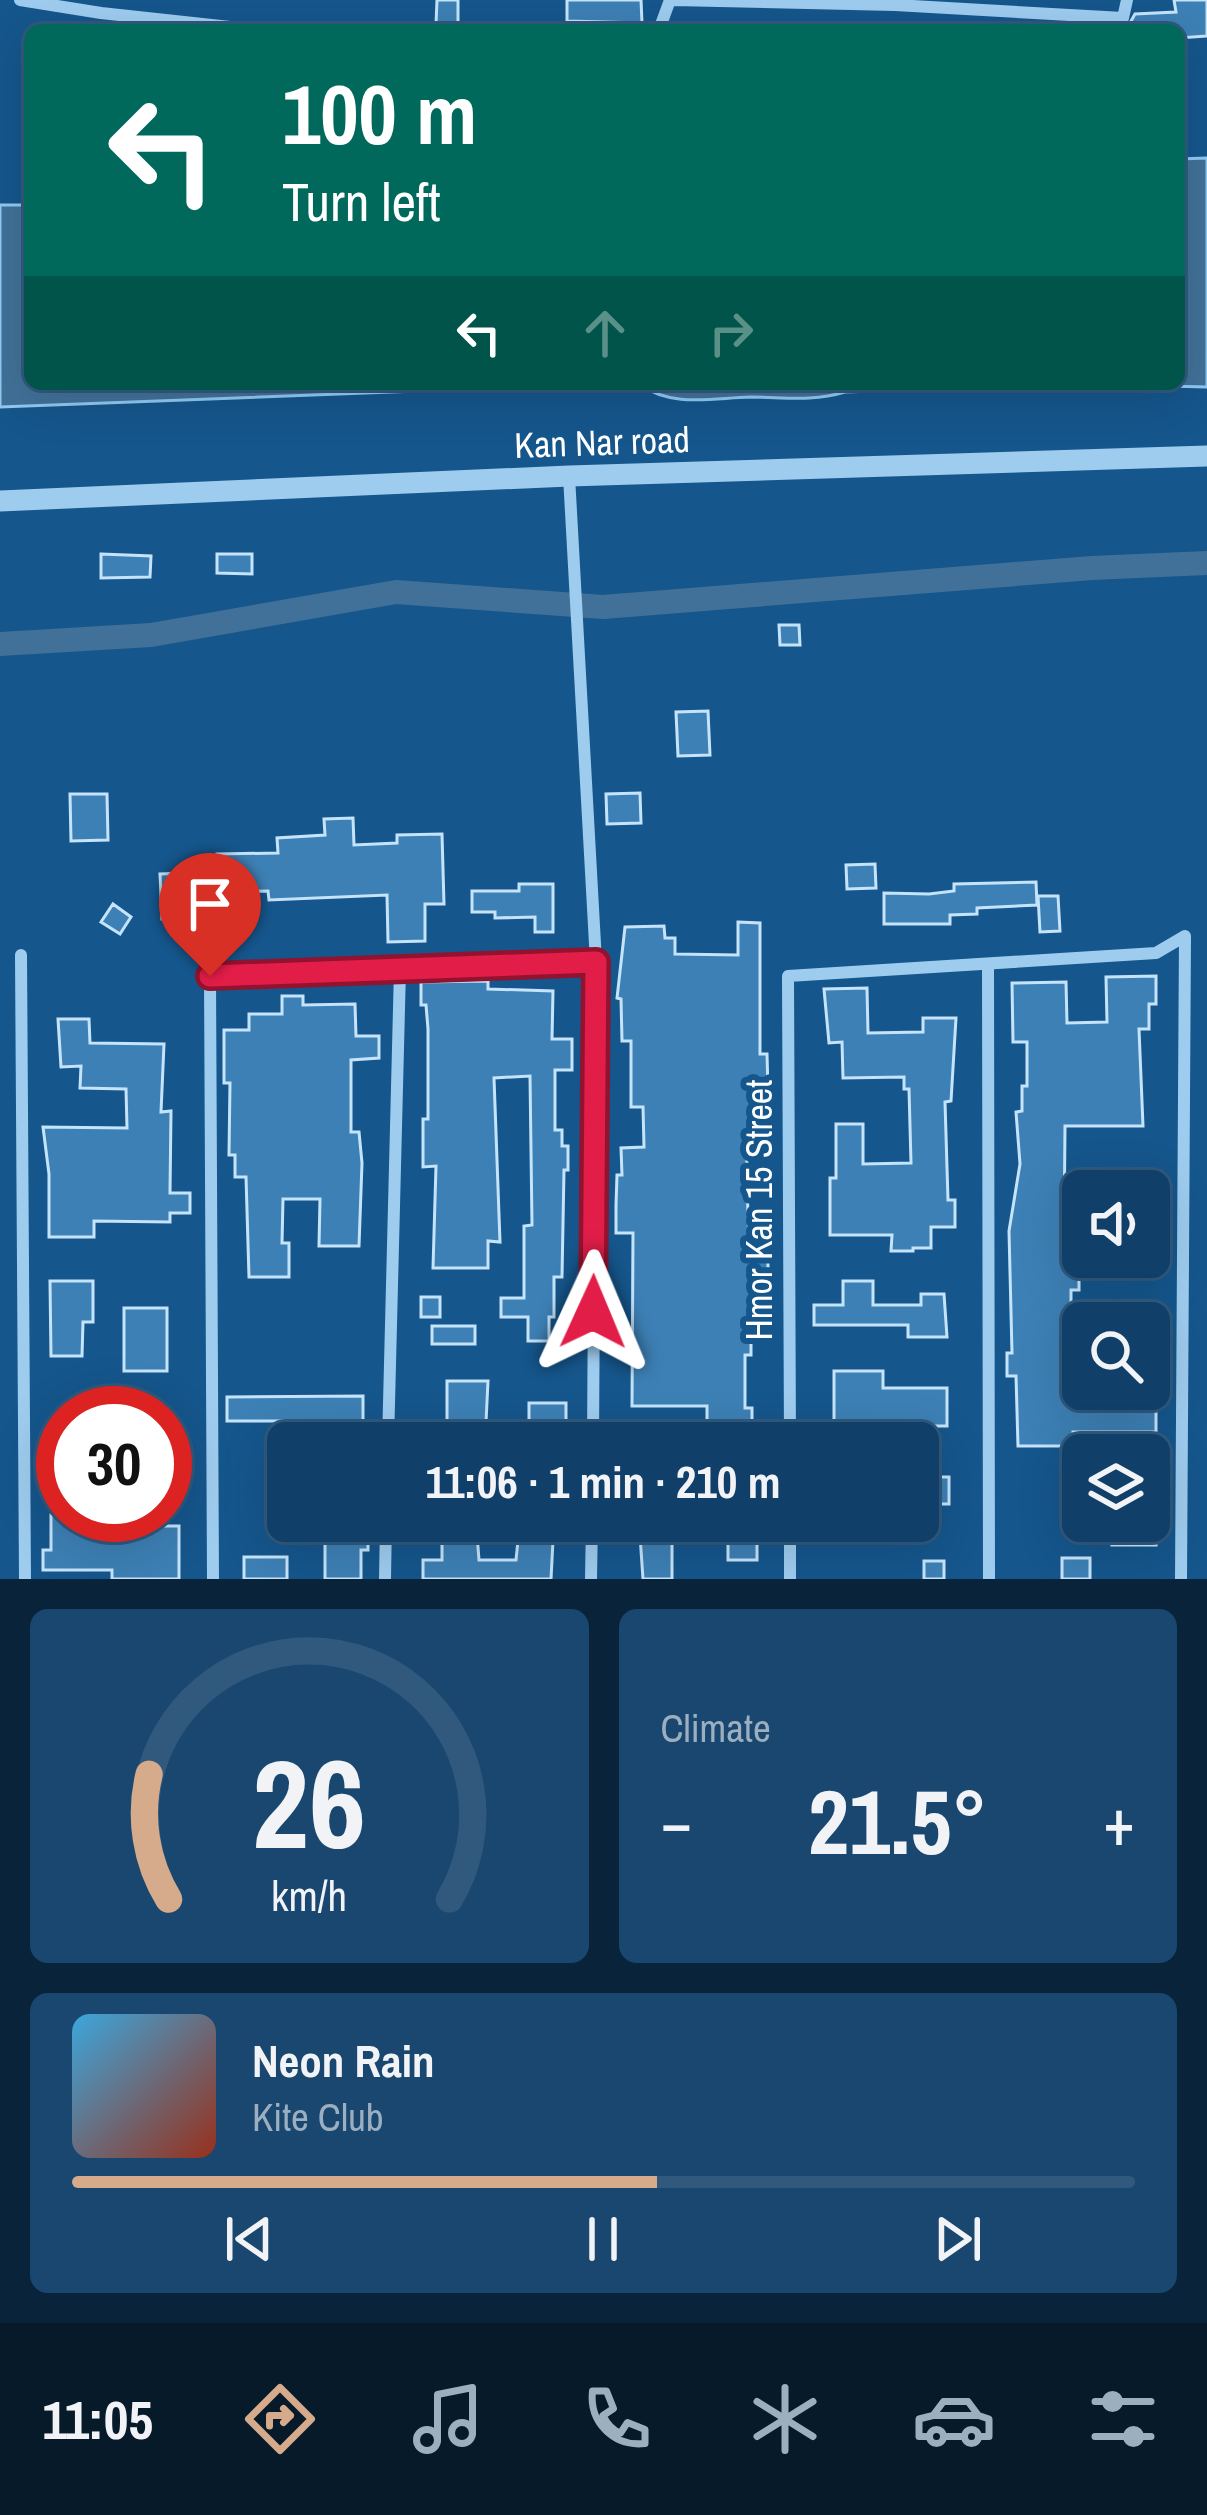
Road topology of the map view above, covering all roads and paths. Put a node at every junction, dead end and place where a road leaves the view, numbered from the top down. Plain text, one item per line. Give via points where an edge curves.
1 (20, 0) edge
2 (672, 0) edge
3 (1127, 0) edge
4 (895, 3) edge
5 (198, 24) edge
6 (1207, 456) edge
7 (569, 476) junction
8 (0, 501) edge
9 (21, 955) dead end
10 (596, 962) junction
11 (988, 964) junction
12 (400, 969) junction
13 (389, 1422) edge
14 (592, 1422) edge
15 (790, 1422) edge
16 (386, 1542) edge
17 (592, 1542) edge
18 (790, 1542) edge
19 (25, 1579) edge
20 (213, 1579) edge
21 (385, 1579) edge
22 (592, 1579) edge
23 (790, 1579) edge
24 (989, 1579) edge
25 (1181, 1579) edge

1 - 5 street
2 - 4 street
3 - 4 street via 1123,18
6 - 7 street, Kan Nar road
7 - 8 street, Kan Nar road
7 - 10 street
9 - 19 street
10 - 12 street
10 - 14 street
11 - 15 street, Hmor Kan 15 Street via 788,976
11 - 24 street
11 - 25 street via 1156,953 1185,936
12 - 13 street
12 - 20 street via 210,976
16 - 21 street
17 - 22 street
18 - 23 street

